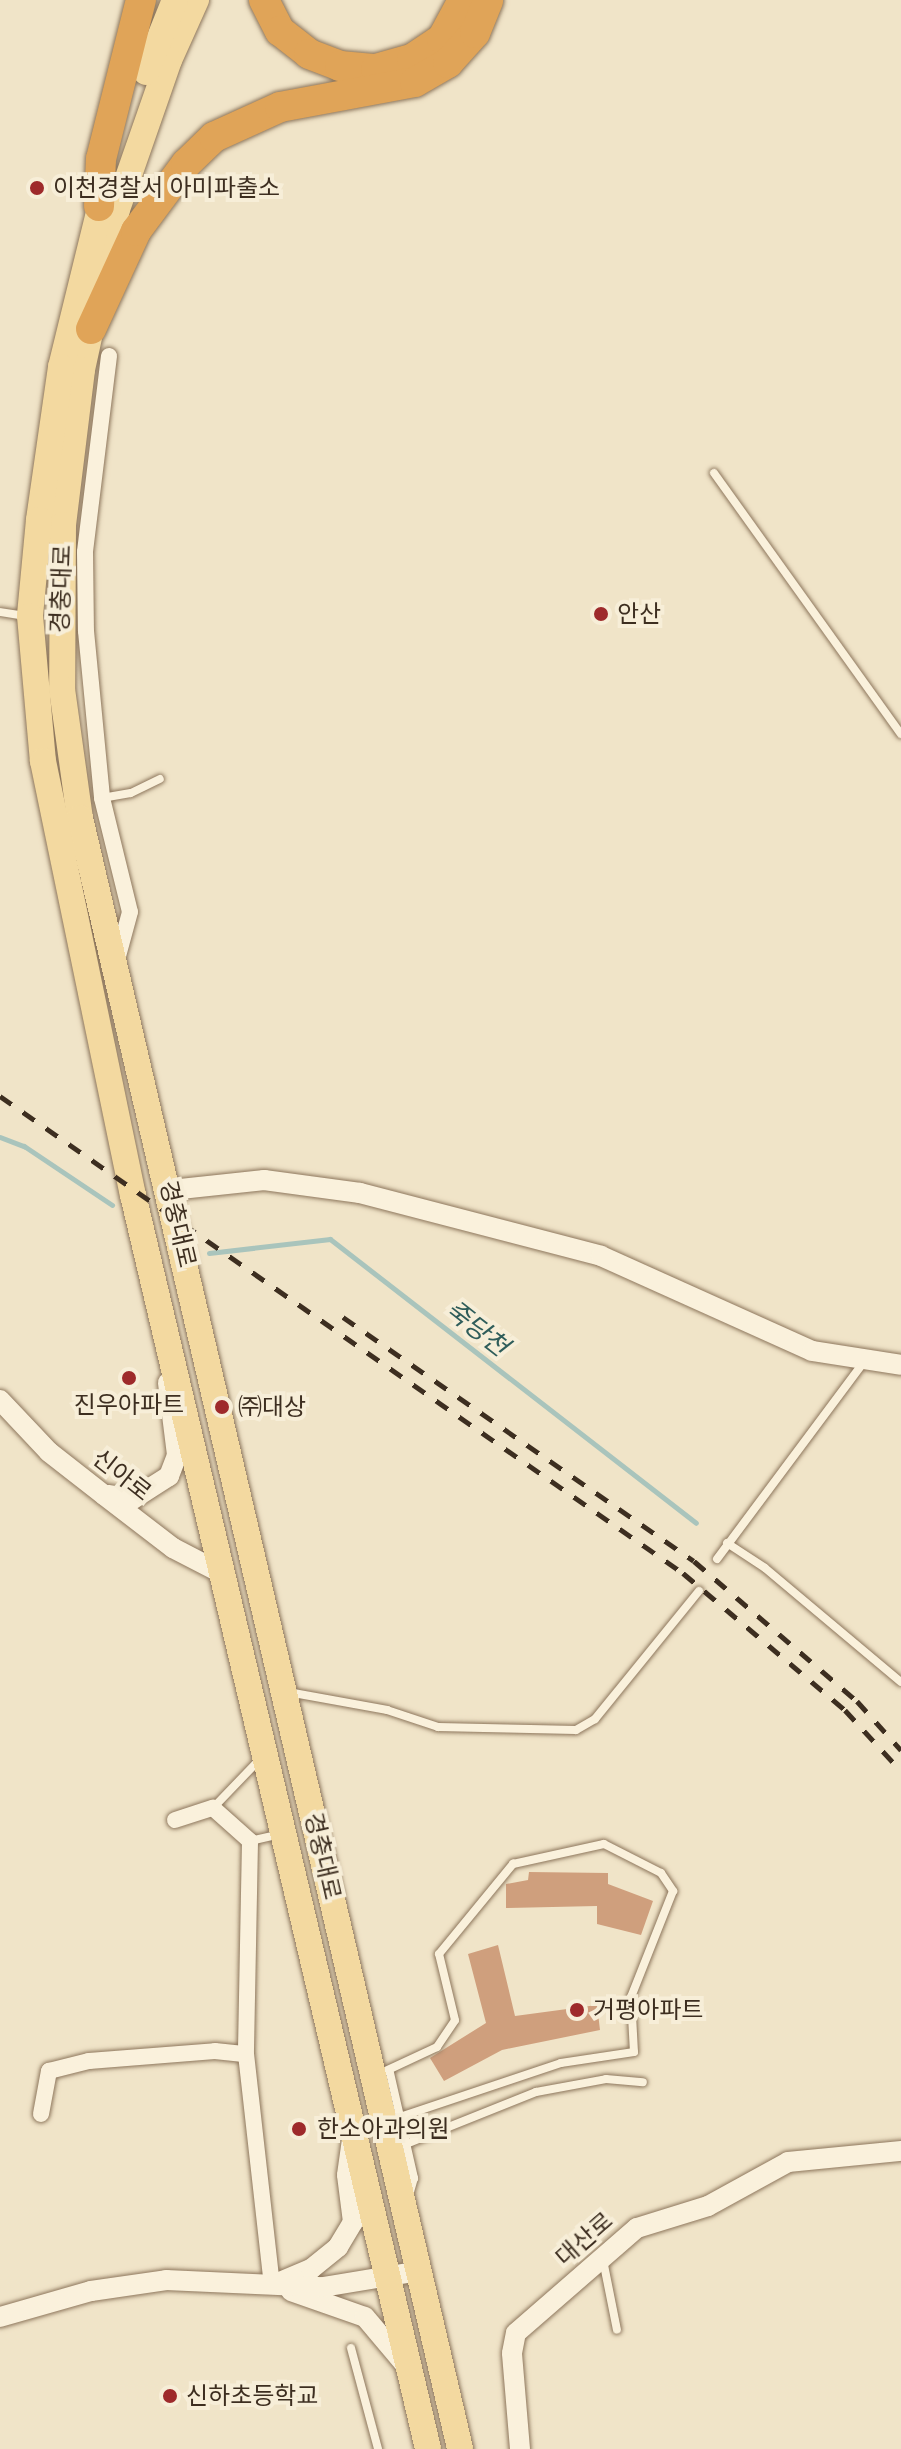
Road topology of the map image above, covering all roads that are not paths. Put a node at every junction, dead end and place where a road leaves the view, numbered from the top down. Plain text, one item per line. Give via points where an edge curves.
1 (141, 0) edge
2 (175, 0) edge
3 (196, 0) edge
4 (264, 0) edge
5 (463, 0) edge
6 (488, 0) edge
7 (99, 206) junction
8 (91, 329) junction
9 (109, 356) dead end
10 (714, 473) dead end
11 (0, 612) edge
12 (30, 616) junction
13 (60, 620) junction
14 (86, 621) junction
15 (901, 734) edge
16 (160, 779) dead end
17 (102, 798) junction
18 (116, 965) junction
19 (171, 1190) junction
20 (171, 1356) junction
21 (864, 1362) junction
22 (901, 1365) edge
23 (0, 1400) edge
24 (104, 1495) junction
25 (727, 1543) junction
26 (717, 1559) dead end
27 (225, 1575) junction
28 (699, 1591) dead end
29 (901, 1682) edge
30 (286, 1692) junction
31 (266, 1752) junction
32 (213, 1808) junction
33 (175, 1820) dead end
34 (284, 1833) junction
35 (250, 1841) junction
36 (246, 2054) junction
37 (382, 2074) junction
38 (345, 2082) junction
39 (643, 2082) dead end
40 (41, 2114) dead end
41 (400, 2117) junction
42 (354, 2125) junction
43 (406, 2144) junction
44 (901, 2151) edge
45 (405, 2209) junction
46 (602, 2258) junction
47 (420, 2271) junction
48 (388, 2277) junction
49 (272, 2285) junction
50 (0, 2317) edge
51 (617, 2330) dead end
52 (351, 2348) dead end
53 (408, 2368) junction
54 (378, 2449) edge
55 (428, 2449) edge
56 (460, 2449) edge
57 (520, 2449) edge

1 - 7 highway via 101,159
2 - 7 main road, 경충대로
3 - 8 main road, 경충대로 via 169,60 117,209
4 - 5 highway via 280,31 309,54 340,66 376,69 412,59 442,39
6 - 8 highway via 475,33 448,63 415,82 280,107 214,137 186,164 136,231
7 - 12 main road, 경충대로 via 61,367
8 - 13 main road, 경충대로 via 66,498
9 - 14 street via 85,552
10 - 15 lane
11 - 12 lane
12 - 20 main road, 경충대로 via 53,824
13 - 14 street
13 - 18 main road, 경충대로 via 62,689 80,818
14 - 17 street
16 - 17 lane via 131,793
17 - 18 street via 130,912
18 - 19 main road, 경충대로
19 - 21 street via 264,1180 360,1193 601,1256 771,1336
19 - 30 main road, 경충대로
20 - 24 street via 168,1391 177,1455 169,1476 133,1499
20 - 27 main road, 경충대로
21 - 22 street
21 - 25 lane
23 - 24 street, 신아로 via 49,1452
24 - 27 street, 신아로 via 173,1548
25 - 26 lane
25 - 29 lane via 765,1568
27 - 31 main road, 경충대로
28 - 30 lane via 595,1719 576,1730 438,1727 387,1710
30 - 37 main road, 경충대로
31 - 32 lane
31 - 34 main road, 경충대로
32 - 33 street
32 - 35 street
34 - 35 lane
34 - 38 main road, 경충대로
35 - 36 street
36 - 40 street via 215,2051 89,2061 49,2071
36 - 49 street
37 - 38 street
37 - 41 lane
37 - 41 lane via 437,2047 455,2020 439,1954 513,1864 604,1844 661,1873 673,1891 631,1997 634,2052 561,2063
37 - 45 main road, 경충대로
38 - 42 main road, 경충대로
39 - 43 lane via 606,2079 536,2092
41 - 43 lane
42 - 48 main road, 경충대로
42 - 49 street via 347,2175 353,2222 338,2247 311,2269
43 - 45 lane via 414,2178
44 - 46 street, 대산로 via 788,2162 708,2206 637,2228
45 - 47 main road, 경충대로
46 - 51 lane
46 - 57 street, 대산로 via 516,2333 512,2353
47 - 48 street
47 - 56 main road, 경충대로
48 - 49 street via 323,2287
48 - 53 main road, 경충대로
49 - 50 street via 166,2280 91,2291
49 - 53 street via 365,2317
52 - 54 lane
53 - 55 main road, 경충대로

